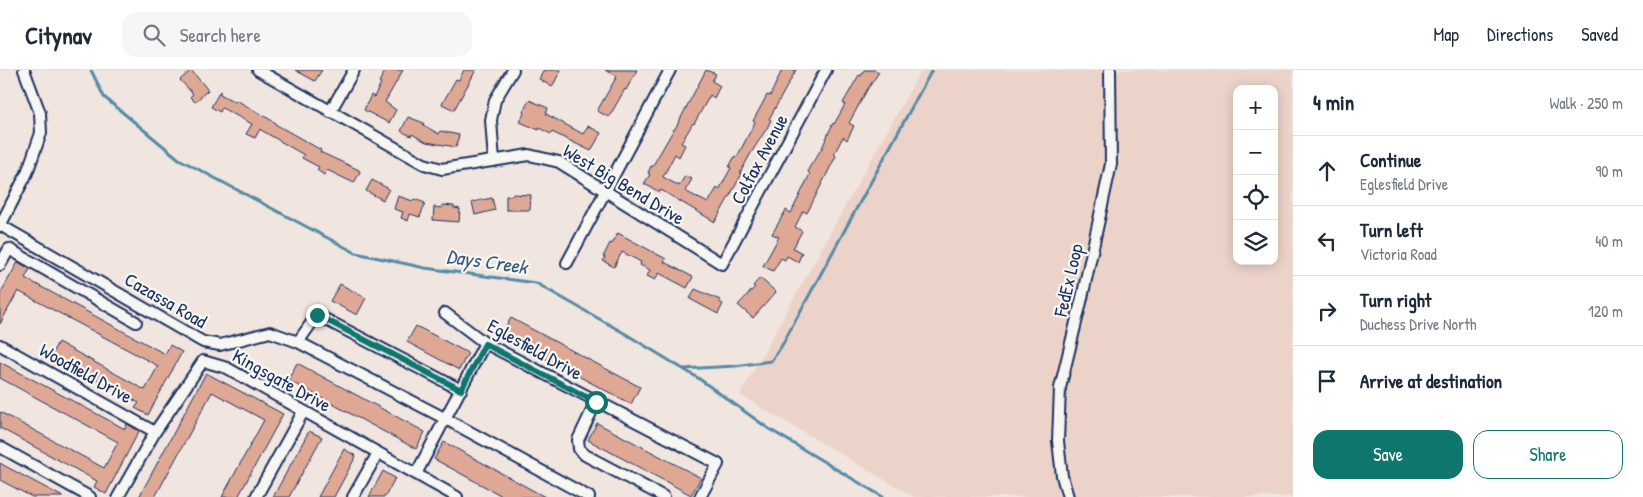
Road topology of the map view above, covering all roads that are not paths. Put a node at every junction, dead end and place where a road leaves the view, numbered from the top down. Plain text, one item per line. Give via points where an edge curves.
1 (24, 70) edge
2 (258, 70) edge
3 (354, 70) edge
4 (513, 70) edge
5 (670, 70) edge
6 (826, 70) edge
7 (1110, 70) edge
8 (330, 112) junction
9 (494, 161) junction
10 (606, 192) junction
11 (0, 225) edge
12 (567, 263) dead end
13 (722, 264) joint
14 (0, 265) edge
15 (446, 313) dead end
16 (136, 322) dead end
17 (298, 342) junction
18 (485, 344) junction
19 (0, 345) edge
20 (461, 390) junction
21 (596, 402) junction
22 (303, 412) junction
23 (446, 419) junction
24 (155, 432) junction
25 (0, 447) edge
26 (378, 453) junction
27 (416, 474) junction
28 (452, 496) edge
29 (90, 497) edge
30 (118, 497) edge
31 (256, 497) edge
32 (353, 497) edge
33 (590, 497) edge
34 (664, 497) edge
35 (700, 497) edge
36 (1068, 497) edge

1 - 11 street via 40,113 41,133 26,173
2 - 8 street, West Big Bend Drive
3 - 8 street
4 - 9 street via 495,100 491,120
5 - 10 street
6 - 13 street, Colfax Avenue
7 - 36 street, FedEx Loop via 1111,164 1060,388 1058,440
8 - 9 street, West Big Bend Drive via 424,164 442,169
9 - 10 street, West Big Bend Drive via 529,155 559,162
10 - 12 street
10 - 13 street, West Big Bend Drive
11 - 17 street, Cazassa Road via 203,342 220,345 270,332
14 - 16 street via 9,249
15 - 18 street, Eglesfield Drive
17 - 20 street via 317,315
17 - 23 street, Cazassa Road
18 - 20 street
18 - 21 street, Eglesfield Drive
19 - 24 street, Woodfield Drive
20 - 23 street
21 - 34 street via 578,440 579,449
21 - 35 street, Eglesfield Drive via 718,464
22 - 24 street, Kingsgate Drive via 227,368 203,361
22 - 26 street, Kingsgate Drive
22 - 31 street
23 - 27 street
23 - 33 street, Cazassa Road
24 - 30 street, Kingsgate Drive
25 - 29 street
26 - 27 street, Kingsgate Drive
26 - 32 street
27 - 28 street, Kingsgate Drive

